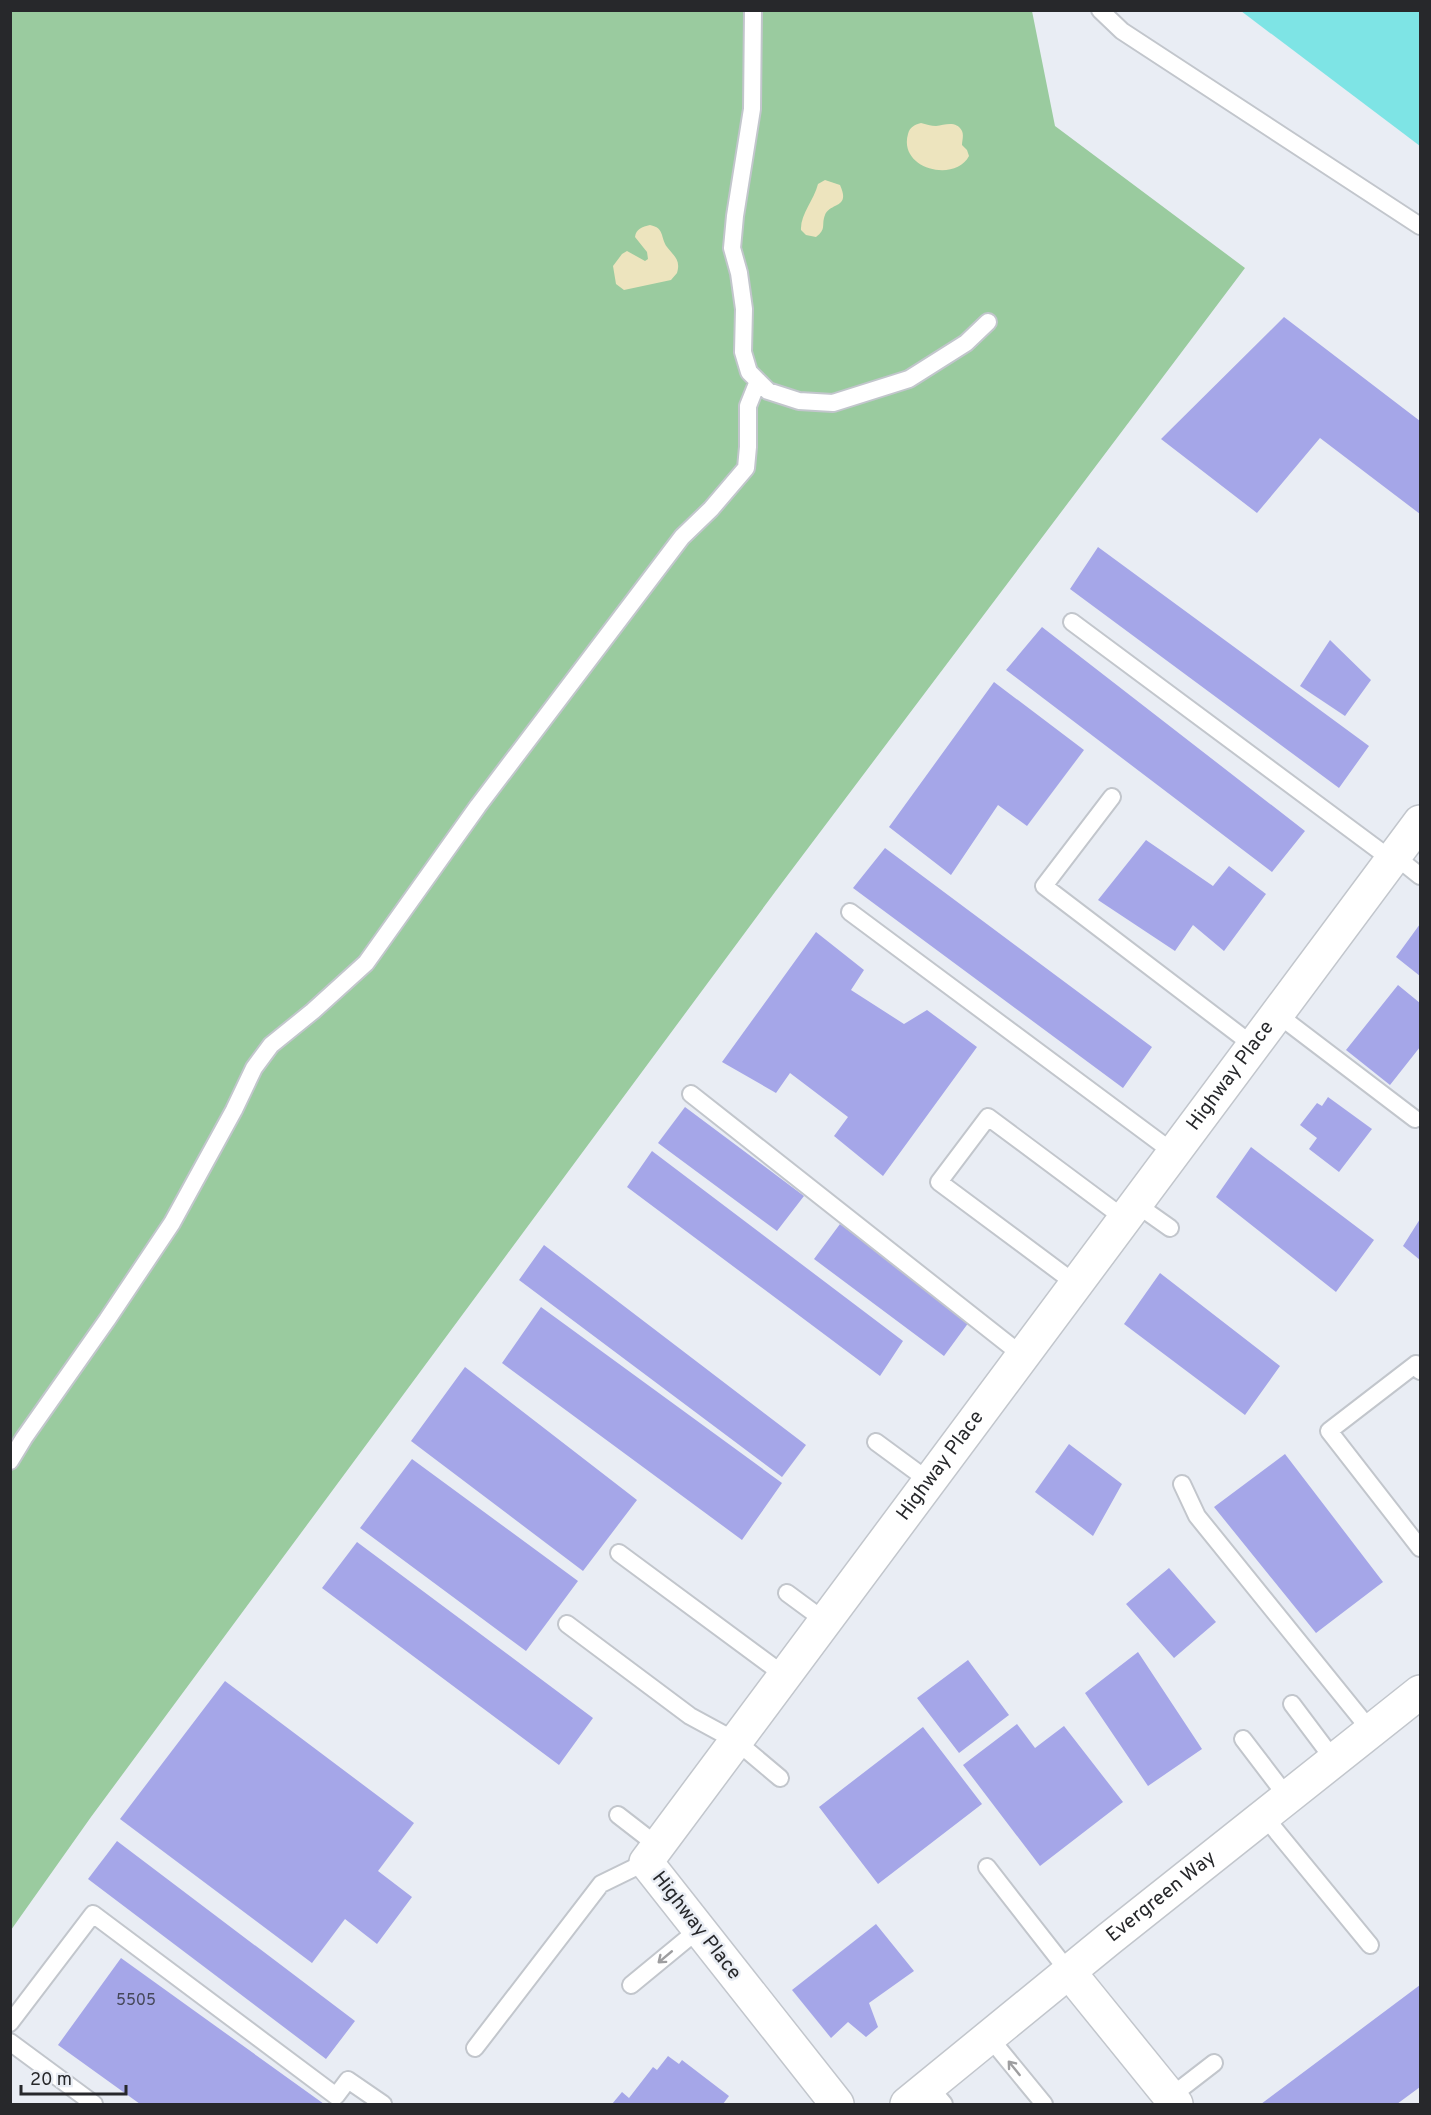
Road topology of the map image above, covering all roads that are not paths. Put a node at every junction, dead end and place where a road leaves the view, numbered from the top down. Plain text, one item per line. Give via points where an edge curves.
1 (753, 10) edge
2 (1100, 10) edge
3 (1420, 226) edge
4 (988, 322) dead end
5 (758, 381) junction
6 (1072, 622) dead end
7 (1112, 797) dead end
8 (1420, 822) edge
9 (1393, 858) junction
10 (1420, 876) edge
11 (850, 912) dead end
12 (1277, 1014) junction
13 (1254, 1046) junction
14 (691, 1094) dead end
15 (1415, 1119) dead end
16 (1174, 1153) junction
17 (1130, 1211) junction
18 (1170, 1228) dead end
19 (1076, 1284) junction
20 (1023, 1356) junction
21 (1420, 1371) edge
22 (876, 1442) dead end
23 (10, 1461) edge
24 (929, 1481) junction
25 (1182, 1484) dead end
26 (1420, 1548) edge
27 (619, 1553) dead end
28 (787, 1593) dead end
29 (825, 1621) junction
30 (567, 1624) dead end
31 (784, 1676) junction
32 (1419, 1697) edge
33 (1292, 1704) dead end
34 (1371, 1731) junction
35 (1243, 1739) dead end
36 (735, 1741) junction
37 (1335, 1760) junction
38 (780, 1778) dead end
39 (1276, 1807) junction
40 (618, 1815) dead end
41 (652, 1854) junction
42 (987, 1868) dead end
43 (699, 1929) junction
44 (1370, 1945) dead end
45 (1069, 1972) junction
46 (631, 1985) dead end
47 (10, 2023) edge
48 (989, 2037) junction
49 (10, 2042) edge
50 (475, 2048) dead end
51 (1214, 2063) dead end
52 (927, 2098) edge
53 (1173, 2101) edge
54 (94, 2104) edge
55 (383, 2104) edge
56 (837, 2104) edge
57 (1044, 2104) edge

1 - 5 lane via 752,109 732,248 744,309 743,352 749,372
2 - 3 lane via 1122,31
4 - 5 lane via 966,343 909,379 833,403 799,402 768,391
5 - 23 lane via 748,406 746,468 682,537 478,806 366,963 271,1045 254,1068 172,1223
6 - 9 lane
7 - 13 lane via 1044,886
8 - 9 street, Highway Place
9 - 10 lane
9 - 12 street, Highway Place
11 - 16 lane
12 - 13 street, Highway Place
12 - 15 lane
13 - 16 street, Highway Place
14 - 20 lane
16 - 17 street, Highway Place
17 - 18 lane
17 - 19 street, Highway Place
17 - 19 lane via 988,1117 939,1182
19 - 20 street, Highway Place
20 - 24 street, Highway Place
21 - 26 lane via 1416,1364 1329,1431
22 - 24 lane
24 - 29 street, Highway Place
25 - 34 lane via 1197,1516
27 - 31 lane
28 - 29 lane
29 - 31 street, Highway Place
30 - 36 lane via 690,1716
31 - 36 street, Highway Place
32 - 34 street, Evergreen Way
33 - 37 lane
34 - 37 street, Evergreen Way
35 - 39 lane
36 - 38 lane
36 - 41 street, Highway Place
37 - 39 street, Evergreen Way
39 - 44 lane
39 - 45 street, Evergreen Way
40 - 41 lane
41 - 43 street, Highway Place
41 - 50 lane via 601,1884
42 - 45 lane
43 -> 46 lane
43 - 56 street, Highway Place
45 - 48 street, Evergreen Way
45 - 53 street
47 - 55 lane via 93,1914 336,2096 348,2080
48 - 52 street, Evergreen Way
57 -> 48 lane
49 - 54 lane
51 - 53 lane

